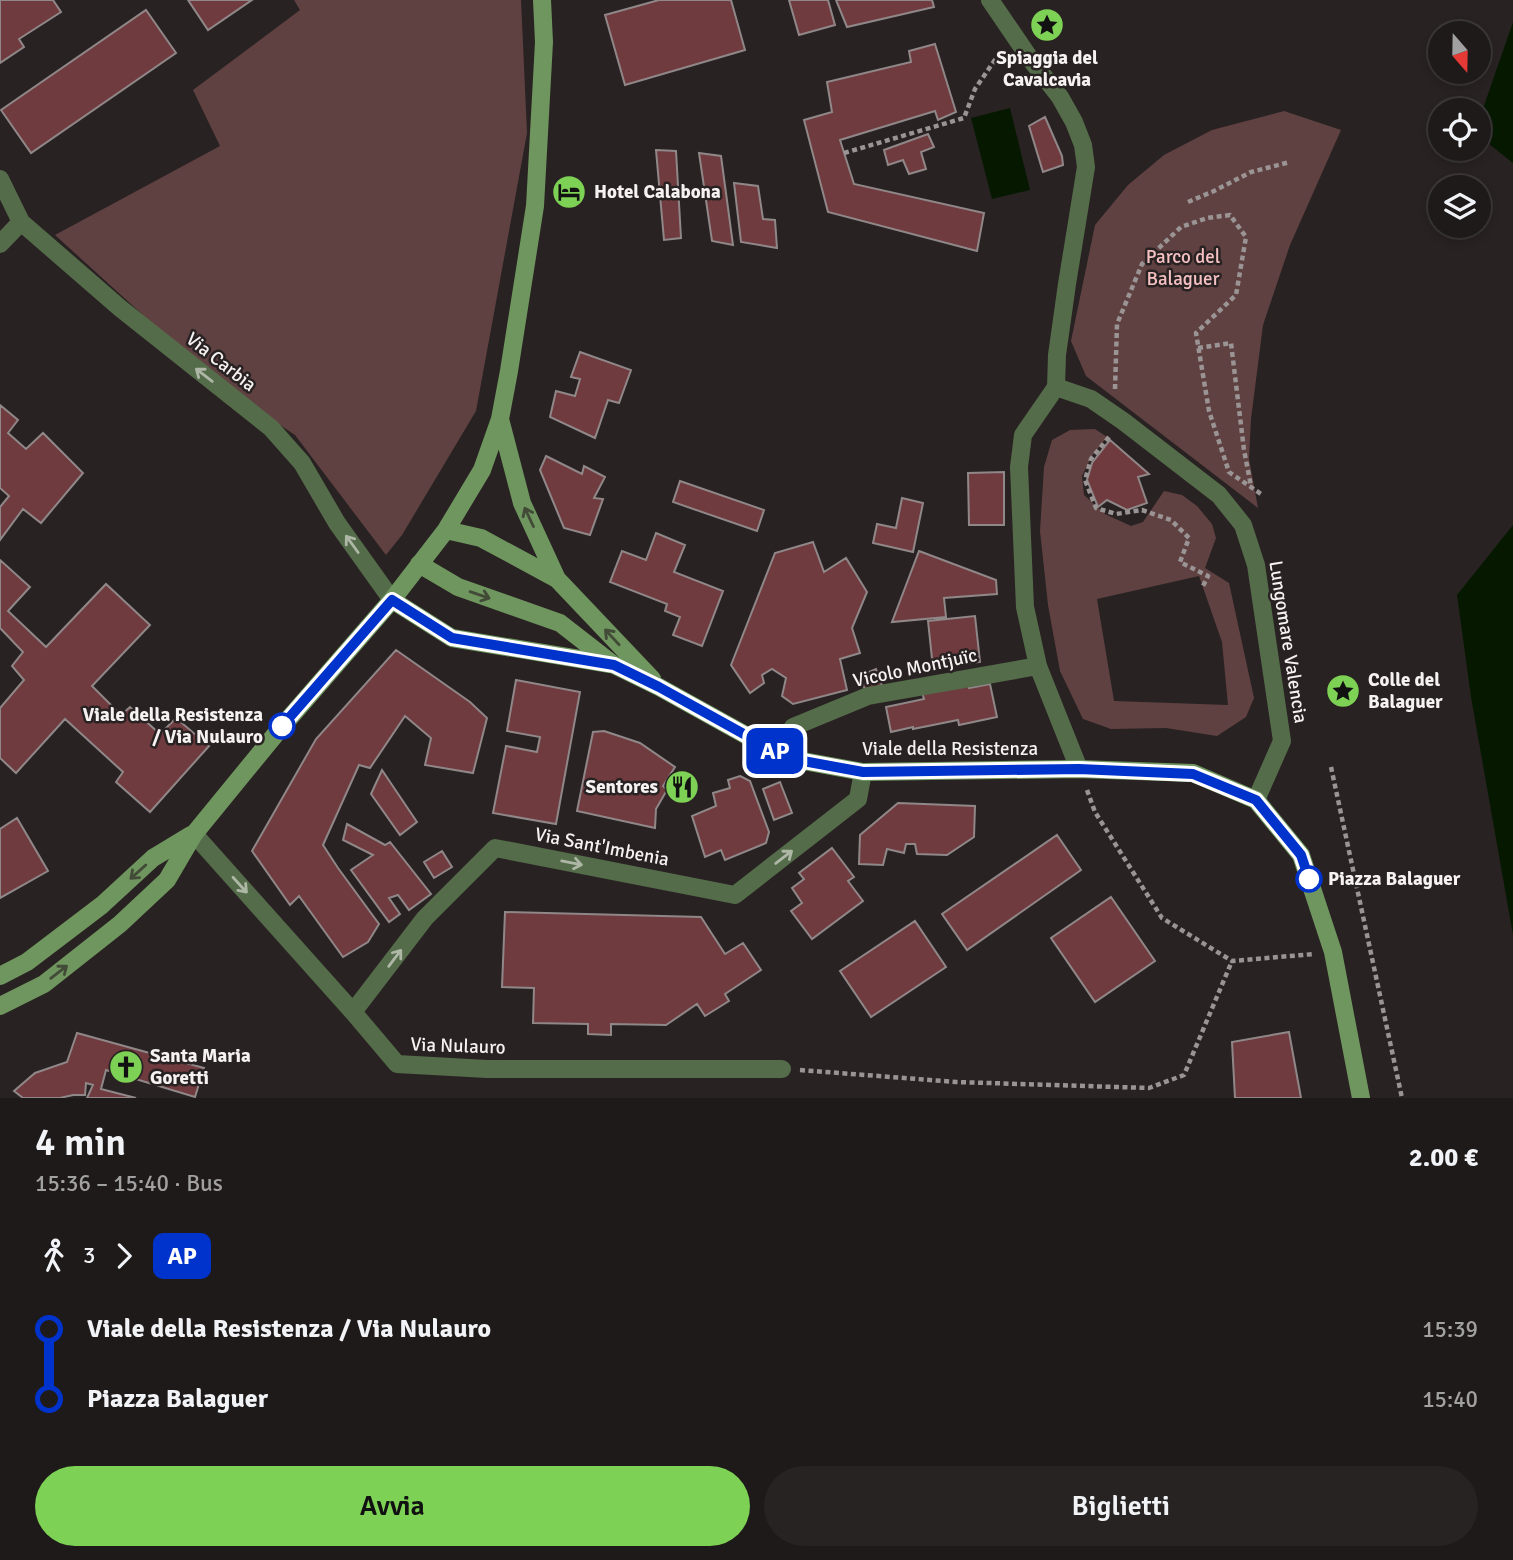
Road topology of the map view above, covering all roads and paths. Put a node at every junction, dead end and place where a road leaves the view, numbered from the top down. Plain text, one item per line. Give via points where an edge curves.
1 (542, 0) edge
2 (990, 0) edge
3 (1011, 31) junction
4 (844, 153) dead end
5 (1290, 162) dead end
6 (0, 180) edge
7 (1188, 202) dead end
8 (21, 222) junction
9 (0, 244) edge
10 (1198, 348) junction
11 (1056, 387) junction
12 (500, 419) junction
13 (1123, 421) junction
14 (1251, 487) junction
15 (1261, 494) dead end
16 (446, 530) junction
17 (419, 564) junction
18 (557, 579) junction
19 (1203, 586) dead end
20 (392, 600) junction
21 (614, 665) junction
22 (1038, 666) junction
23 (659, 687) junction
24 (778, 753) junction
25 (1331, 767) dead end
26 (1079, 769) junction
27 (863, 772) junction
28 (1256, 800) junction
29 (194, 834) junction
30 (1333, 952) junction
31 (1232, 961) junction
32 (0, 976) edge
33 (0, 1006) edge
34 (353, 1012) junction
35 (782, 1069) joint
36 (1361, 1098) edge
37 (1402, 1098) edge

1 - 12 street via 535,206
2 - 3 street
3 - 4 path via 975,89 964,118
3 - 11 street via 1074,122 1086,167
5 - 7 path via 1251,172
6 - 8 street, Via Carbia
8 - 9 street
20 -> 8 street, Via Carbia via 337,523 302,463 271,428 120,309
10 - 13 path via 1196,333 1236,295 1246,237 1230,215 1181,227 1142,264 1116,324 1115,397
10 - 14 path via 1209,411 1229,472
10 - 14 path via 1231,343
11 - 13 street, Lungomare Valencia via 1091,399
11 - 22 street via 1023,435 1019,467 1025,607
12 - 16 street via 482,470
18 -> 12 street, Viale della Resistenza via 522,503
13 - 19 path via 1091,459 1085,480 1096,508 1116,514 1142,509 1171,520 1189,538 1180,562 1208,576
13 - 28 street, Lungomare Valencia via 1219,495 1243,525 1256,565 1282,741
14 - 15 path
16 - 17 street
16 - 18 street, Viale della Resistenza via 481,538
17 - 20 street
17 -> 21 street, Viale della Resistenza via 458,587 560,623
23 -> 18 street, Viale della Resistenza
20 - 21 street, Viale della Resistenza via 452,638
20 - 29 street
21 - 23 street, Viale della Resistenza
22 - 24 street, Vicolo Montjuïc via 868,696 793,727
22 - 26 street
23 - 24 street, Viale della Resistenza
24 - 27 street, Viale della Resistenza
25 - 37 path
26 - 27 street, Viale della Resistenza
26 - 28 street, Viale della Resistenza via 1193,774
26 - 31 path via 1095,812 1162,918
34 -> 27 street, Via Sant'Imbenia via 425,918 495,848 735,895 858,799
28 - 30 street via 1301,855
29 -> 32 street via 153,858 102,905 27,962
33 -> 29 street via 44,984 120,924 167,880
29 -> 34 street, Via Nulauro
30 - 31 path
30 - 36 street
31 - 35 path via 1184,1075 1149,1088 956,1082
34 - 35 street, Via Nulauro via 397,1065

